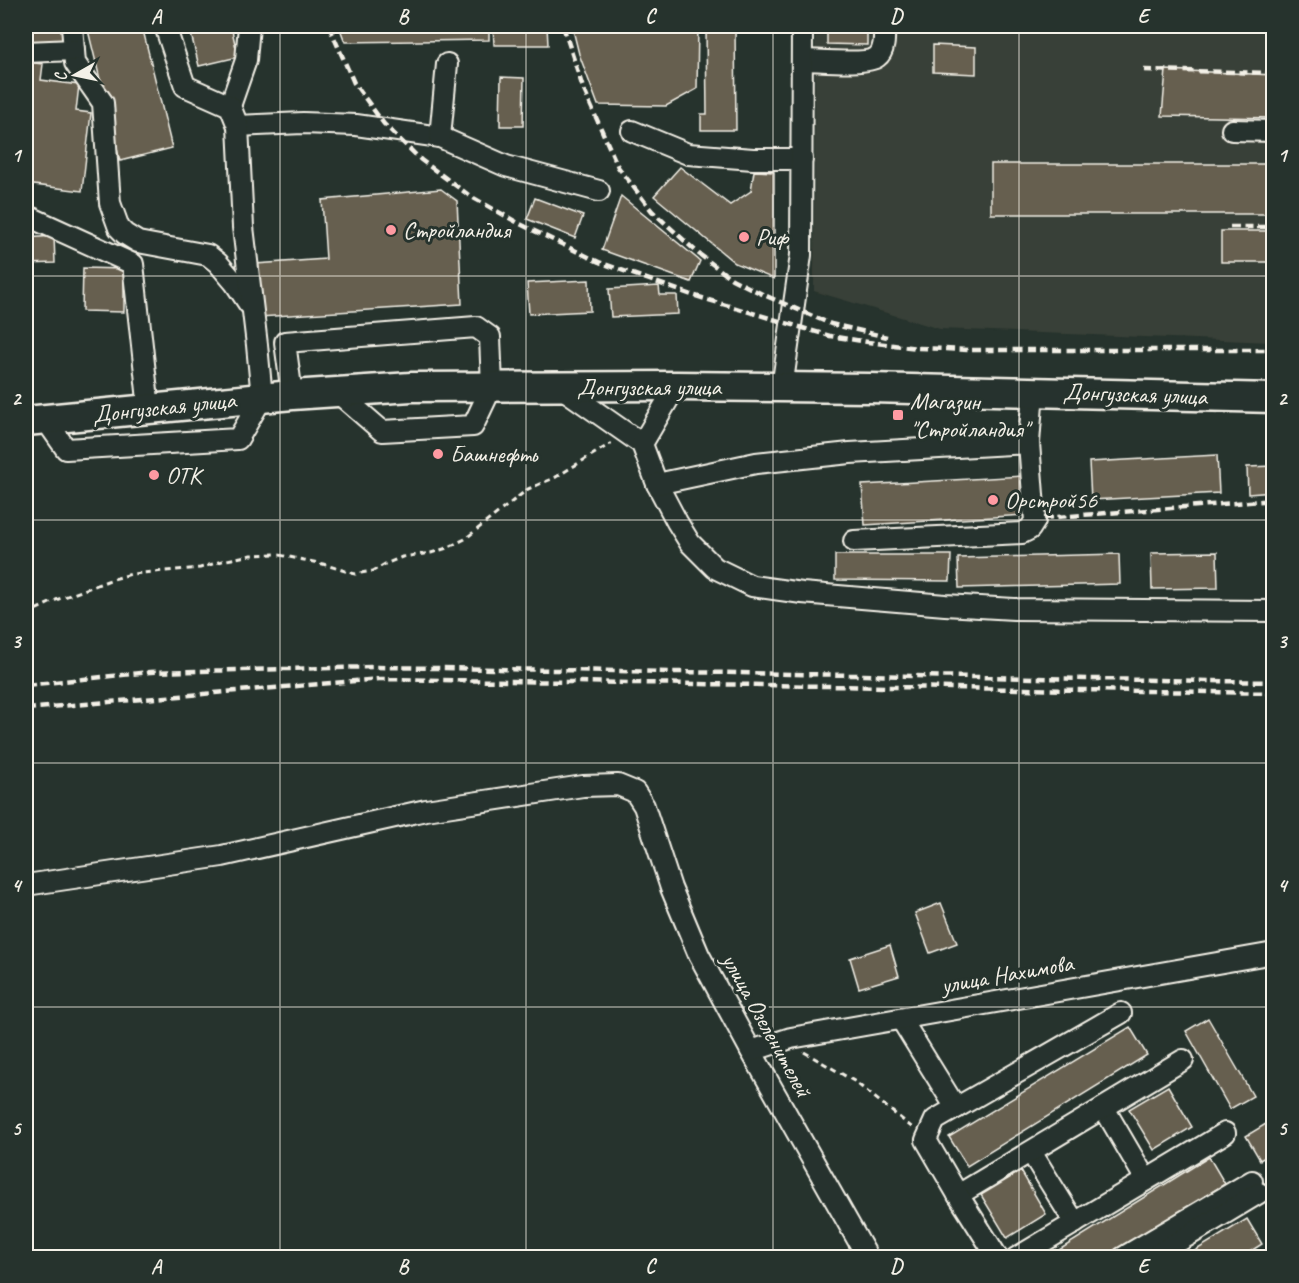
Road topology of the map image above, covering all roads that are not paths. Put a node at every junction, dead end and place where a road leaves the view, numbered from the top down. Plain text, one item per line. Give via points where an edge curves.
1 (72, 26) edge
2 (165, 26) edge
3 (249, 26) edge
4 (802, 26) edge
5 (884, 26) edge
6 (74, 50) junction
7 (26, 52) edge
8 (803, 60) junction
9 (447, 64) dead end
10 (230, 106) junction
11 (238, 126) junction
12 (1232, 130) dead end
13 (632, 131) dead end
14 (1274, 131) edge
15 (440, 137) junction
16 (802, 159) junction
17 (599, 191) dead end
18 (26, 218) edge
19 (253, 309) junction
20 (492, 386) junction
21 (559, 386) junction
22 (676, 386) junction
23 (782, 388) junction
24 (1033, 391) junction
25 (337, 392) junction
26 (292, 395) junction
27 (262, 398) junction
28 (1274, 398) edge
29 (149, 409) junction
30 (35, 420) edge
31 (1029, 443) junction
32 (642, 444) junction
33 (657, 484) junction
34 (854, 541) dead end
35 (1274, 611) edge
36 (26, 885) edge
37 (1274, 953) edge
38 (1121, 1014) dead end
39 (901, 1019) junction
40 (751, 1051) junction
41 (1182, 1060) dead end
42 (956, 1108) junction
43 (1104, 1108) junction
44 (1225, 1133) dead end
45 (1031, 1152) junction
46 (1146, 1180) junction
47 (958, 1195) junction
48 (1075, 1223) junction
49 (868, 1257) edge
50 (998, 1257) edge
51 (1016, 1257) edge
52 (1122, 1257) edge
53 (1151, 1257) edge

1 - 6 street
2 - 10 street via 185,86
3 - 10 street via 246,60
4 - 8 street
5 - 8 street via 883,47 878,57 866,62
6 - 7 street
6 - 19 street via 75,63 103,103 110,203 119,228 138,242 208,255
8 - 16 street
9 - 15 street
10 - 11 street
11 - 15 street via 356,124
11 - 19 street via 243,226
12 - 14 street
13 - 16 street via 688,154
15 - 17 street via 506,166
16 - 23 street via 801,255
18 - 29 street via 133,264
19 - 27 street
20 - 21 highway, Донгузская улица
20 - 25 highway, Донгузская улица
20 - 25 street via 473,426 382,431
20 - 26 street via 490,337 477,327 285,342
21 - 22 highway, Донгузская улица
21 - 32 street
22 - 23 highway, Донгузская улица
22 - 32 street
23 - 24 highway, Донгузская улица
24 - 28 highway, Донгузская улица
24 - 31 street
25 - 26 highway, Донгузская улица
26 - 27 highway, Донгузская улица
27 - 29 highway, Донгузская улица
27 - 30 street via 238,438 66,449
29 - 30 highway, Донгузская улица
31 - 33 street via 850,453 768,462
31 - 34 street via 1035,521 1022,534
32 - 33 street
33 - 35 street via 690,543 715,568 752,586 1014,609
36 - 40 street, улица Озеленителей via 222,856 426,810 583,786 618,785 634,792 644,806 671,888 699,955
37 - 39 street, улица Нахимова
38 - 42 street
39 - 40 street, улица Нахимова via 791,1038
39 - 42 street
40 - 49 street, улица Озеленителей
41 - 43 street
42 - 47 street via 935,1120 926,1140
43 - 45 street
43 - 46 street
44 - 46 street
45 - 47 street
45 - 48 street
46 - 48 street
47 - 50 street
48 - 51 street
52 - 53 street via 1256,1187

